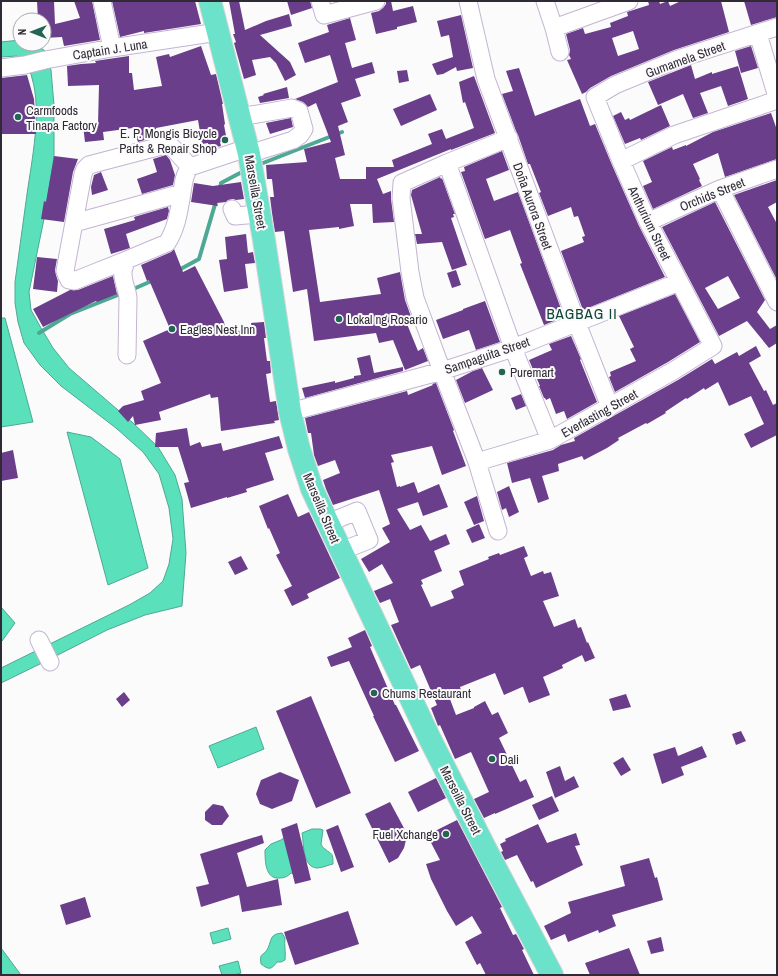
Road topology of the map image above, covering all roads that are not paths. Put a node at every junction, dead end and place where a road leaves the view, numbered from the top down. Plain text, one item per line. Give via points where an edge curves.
1 (102, 1) edge
2 (210, 1) edge
3 (320, 1) edge
4 (376, 1) edge
5 (468, 1) edge
6 (545, 1) edge
7 (629, 1) edge
8 (777, 27) edge
9 (554, 28) junction
10 (218, 32) junction
11 (758, 34) junction
12 (112, 48) junction
13 (560, 52) dead end
14 (1, 68) edge
15 (595, 97) joint
16 (777, 98) edge
17 (240, 117) junction
18 (508, 138) junction
19 (248, 151) junction
20 (621, 161) junction
21 (447, 163) junction
22 (190, 167) junction
23 (777, 169) edge
24 (720, 189) junction
25 (182, 193) junction
26 (232, 209) dead end
27 (260, 214) junction
28 (648, 222) junction
29 (74, 223) junction
30 (125, 265) dead end
31 (679, 282) junction
32 (776, 298) edge
33 (576, 323) junction
34 (713, 346) joint
35 (513, 348) junction
36 (127, 355) dead end
37 (442, 371) junction
38 (610, 407) junction
39 (290, 412) junction
40 (550, 440) junction
41 (478, 462) junction
42 (328, 523) junction
43 (498, 530) dead end
44 (341, 551) junction
45 (39, 640) dead end
46 (50, 662) dead end
47 (552, 975) edge

1 - 12 street
2 - 10 main road, Marseilla Street
3 - 4 street via 324,15
5 - 18 street, Doña Aurora Street via 486,79
6 - 9 street
7 - 9 street
8 - 11 street, Gumamela Street
9 - 13 street
10 - 12 street, Captain J. Luna
10 - 17 main road, Marseilla Street
11 - 15 street, Gumamela Street via 678,59 615,85
11 - 16 street
12 - 14 street, Captain J. Luna
15 - 20 street, Anthurium Street
16 - 20 street via 674,135
17 - 19 main road, Marseilla Street
17 - 19 street via 292,108 299,111 304,129 293,140
18 - 21 street
18 - 33 street, Doña Aurora Street
19 - 22 street
19 - 27 main road, Marseilla Street
20 - 28 street, Anthurium Street
21 - 35 street
21 - 37 street via 402,183 401,198 415,298
22 - 25 street via 185,175
22 - 29 street via 169,145 89,165 83,174
23 - 24 street, Orchids Street
24 - 28 street, Orchids Street
24 - 32 street
25 - 29 street
25 - 29 street via 175,226 167,243 74,281 69,280 65,271
26 - 27 street via 234,216
27 - 39 main road, Marseilla Street
28 - 31 street, Anthurium Street
30 - 36 street via 122,271 128,298
31 - 33 street, Sampaguita Street
31 - 34 street, Anthurium Street
33 - 35 street, Sampaguita Street
33 - 38 street, Doña Aurora Street
34 - 38 street, Everlasting Street
35 - 37 street, Sampaguita Street
35 - 40 street
37 - 39 street, Sampaguita Street
37 - 41 street
38 - 40 street, Everlasting Street
39 - 42 main road, Marseilla Street via 312,489
40 - 41 street, Everlasting Street
41 - 43 street
42 - 44 main road, Marseilla Street
42 - 44 street via 357,511 369,540
44 - 47 main road, Marseilla Street via 430,739
45 - 46 street

